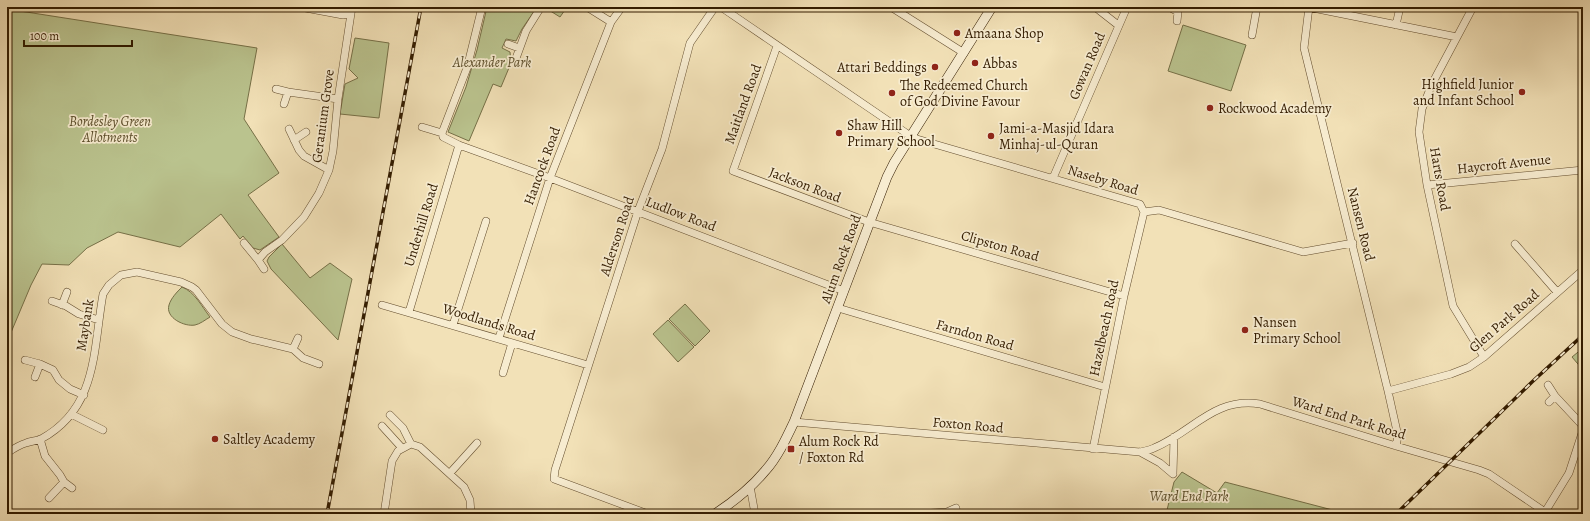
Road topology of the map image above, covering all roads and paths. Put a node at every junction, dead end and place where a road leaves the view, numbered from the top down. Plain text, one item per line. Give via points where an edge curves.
1 (300, 7) edge
2 (482, 7) edge
3 (541, 7) edge
4 (587, 7) edge
5 (622, 7) edge
6 (715, 7) edge
7 (721, 7) edge
8 (891, 7) edge
9 (992, 7) edge
10 (1095, 7) edge
11 (1126, 7) edge
12 (1169, 7) edge
13 (1257, 7) edge
14 (1309, 7) edge
15 (1400, 7) edge
16 (1473, 7) edge
17 (352, 9) edge
18 (1177, 21) dead end
19 (611, 22) junction
20 (1118, 25) junction
21 (1396, 25) junction
22 (1252, 35) dead end
23 (1457, 36) junction
24 (508, 44) dead end
25 (777, 46) junction
26 (519, 48) junction
27 (964, 53) junction
28 (515, 61) dead end
29 (276, 89) dead end
30 (288, 92) junction
31 (338, 99) junction
32 (284, 104) dead end
33 (422, 127) dead end
34 (289, 129) dead end
35 (306, 132) dead end
36 (442, 133) junction
37 (912, 136) junction
38 (294, 140) junction
39 (459, 145) junction
40 (329, 170) junction
41 (1583, 170) edge
42 (733, 171) joint
43 (550, 178) junction
44 (1053, 178) junction
45 (1427, 186) junction
46 (638, 212) junction
47 (1144, 212) junction
48 (486, 221) dead end
49 (869, 222) junction
50 (244, 243) dead end
51 (1353, 243) junction
52 (1515, 244) dead end
53 (258, 260) junction
54 (264, 269) dead end
55 (1583, 270) edge
56 (844, 291) junction
57 (67, 292) dead end
58 (1557, 292) junction
59 (1124, 296) junction
60 (52, 301) dead end
61 (62, 305) junction
62 (382, 305) dead end
63 (838, 308) junction
64 (409, 312) junction
65 (99, 320) junction
66 (453, 325) junction
67 (298, 338) dead end
68 (500, 338) junction
69 (512, 343) junction
70 (293, 349) junction
71 (1484, 357) junction
72 (25, 360) dead end
73 (40, 364) junction
74 (318, 364) dead end
75 (588, 365) junction
76 (503, 373) dead end
77 (35, 377) dead end
78 (1548, 385) dead end
79 (1105, 387) junction
80 (1388, 391) junction
81 (84, 395) junction
82 (1555, 396) junction
83 (1549, 402) dead end
84 (71, 414) junction
85 (390, 415) dead end
86 (794, 422) junction
87 (382, 426) dead end
88 (1583, 426) edge
89 (103, 430) dead end
90 (1583, 430) edge
91 (1174, 437) junction
92 (40, 439) junction
93 (477, 443) dead end
94 (411, 444) junction
95 (1396, 446) junction
96 (402, 448) junction
97 (1093, 449) junction
98 (1140, 452) junction
99 (7, 453) edge
100 (450, 473) junction
101 (64, 482) junction
102 (750, 486) junction
103 (72, 488) dead end
104 (49, 498) dead end
105 (956, 508) dead end
106 (931, 513) edge
107 (947, 513) edge
108 (1546, 513) edge
109 (384, 514) edge
110 (471, 514) edge
111 (648, 514) edge
112 (715, 514) edge
113 (755, 514) edge

1 - 17 street via 343,15
2 - 36 street via 467,68
3 - 26 street
4 - 19 street
5 - 19 street, Hancock Road
6 - 46 street, Alderson Road via 690,43 662,149
7 - 25 street, Naseby Road
8 - 27 street
9 - 27 street, Alum Rock Road
10 - 20 street
11 - 20 street, Gowan Road
12 - 18 street via 1178,12
13 - 22 street
14 - 21 street
14 - 51 street, Nansen Road via 1304,48
15 - 21 street
16 - 23 street, Harts Road
17 - 31 street, Geranium Grove
19 - 43 street, Hancock Road
20 - 44 street, Gowan Road
21 - 23 street
23 - 45 street, Harts Road via 1432,84 1419,120
24 - 26 street
25 - 37 street, Naseby Road
25 - 42 street, Maitland Road
26 - 28 street
27 - 37 street, Alum Rock Road
29 - 30 street
30 - 31 street
30 - 32 street
31 - 40 street, Geranium Grove via 334,151
33 - 36 street, Ludlow Road
34 - 38 street
35 - 38 street
36 - 39 street, Ludlow Road via 443,137
37 - 44 street, Naseby Road
37 - 49 street, Alum Rock Road via 894,163
38 - 40 street via 304,156
39 - 43 street, Ludlow Road
39 - 64 street, Underhill Road
40 - 53 street, Geranium Grove via 304,217
41 - 45 street, Haycroft Avenue
42 - 49 street, Jackson Road
43 - 46 street, Ludlow Road
43 - 68 street, Hancock Road
44 - 47 street, Naseby Road via 1140,204
45 - 71 street, Harts Road via 1453,306
46 - 56 street, Ludlow Road
46 - 75 street, Alderson Road
47 - 51 street, Naseby Road via 1159,210 1303,252
47 - 59 street, Hazelbeach Road
48 - 66 street
49 - 56 street, Alum Rock Road
49 - 59 street, Clipston Road
50 - 53 street
51 - 80 street, Nansen Road
52 - 58 street
53 - 54 street
55 - 58 street, Glen Park Road
56 - 63 street, Alum Rock Road
57 - 61 street
58 - 71 street, Glen Park Road
59 - 79 street, Hazelbeach Road
60 - 61 street
61 - 65 street
62 - 64 street, Woodlands Road
63 - 79 street, Farndon Road
63 - 86 street, Alum Rock Road
64 - 66 street, Woodlands Road
65 - 70 street, Maybank via 103,294 109,285 121,275 137,272 192,286 222,324 232,332
65 - 81 street, Maybank via 92,367
66 - 68 street, Woodlands Road
67 - 70 street
68 - 69 street, Woodlands Road
69 - 75 street, Woodlands Road
69 - 76 street
70 - 74 street, Maybank via 303,358
71 - 80 street, Glen Park Road via 1470,367 1451,374
72 - 73 street
73 - 77 street
73 - 81 street via 53,370 59,380 70,389
75 - 111 street, Alderson Road via 554,479
78 - 82 street
79 - 97 street, Hazelbeach Road
80 - 95 street, Nansen Road via 1398,436
81 - 84 street, Maybank
82 - 83 street
82 - 88 street
84 - 89 street
84 - 92 street, Maybank
85 - 94 street via 403,428
86 - 97 street, Foxton Road
86 - 102 street, Alum Rock Road via 766,470
87 - 96 street
90 - 108 street via 1569,473
91 - 95 street, Ward End Park Road via 1210,412 1224,406 1250,402
91 - 98 street, Ward End Park Road via 1155,448
91 - 98 street via 1174,474
92 - 99 street, Maybank via 25,443
92 - 101 street via 45,456
93 - 100 street
94 - 96 street
94 - 100 street via 420,447
95 - 108 street, Ward End Park Road via 1489,474
96 - 109 street via 392,461
97 - 98 street, Foxton Road
100 - 110 street via 464,487 470,500
101 - 103 street
101 - 104 street
102 - 112 street, Alum Rock Road
102 - 113 street
105 - 107 street
106 - 107 street

